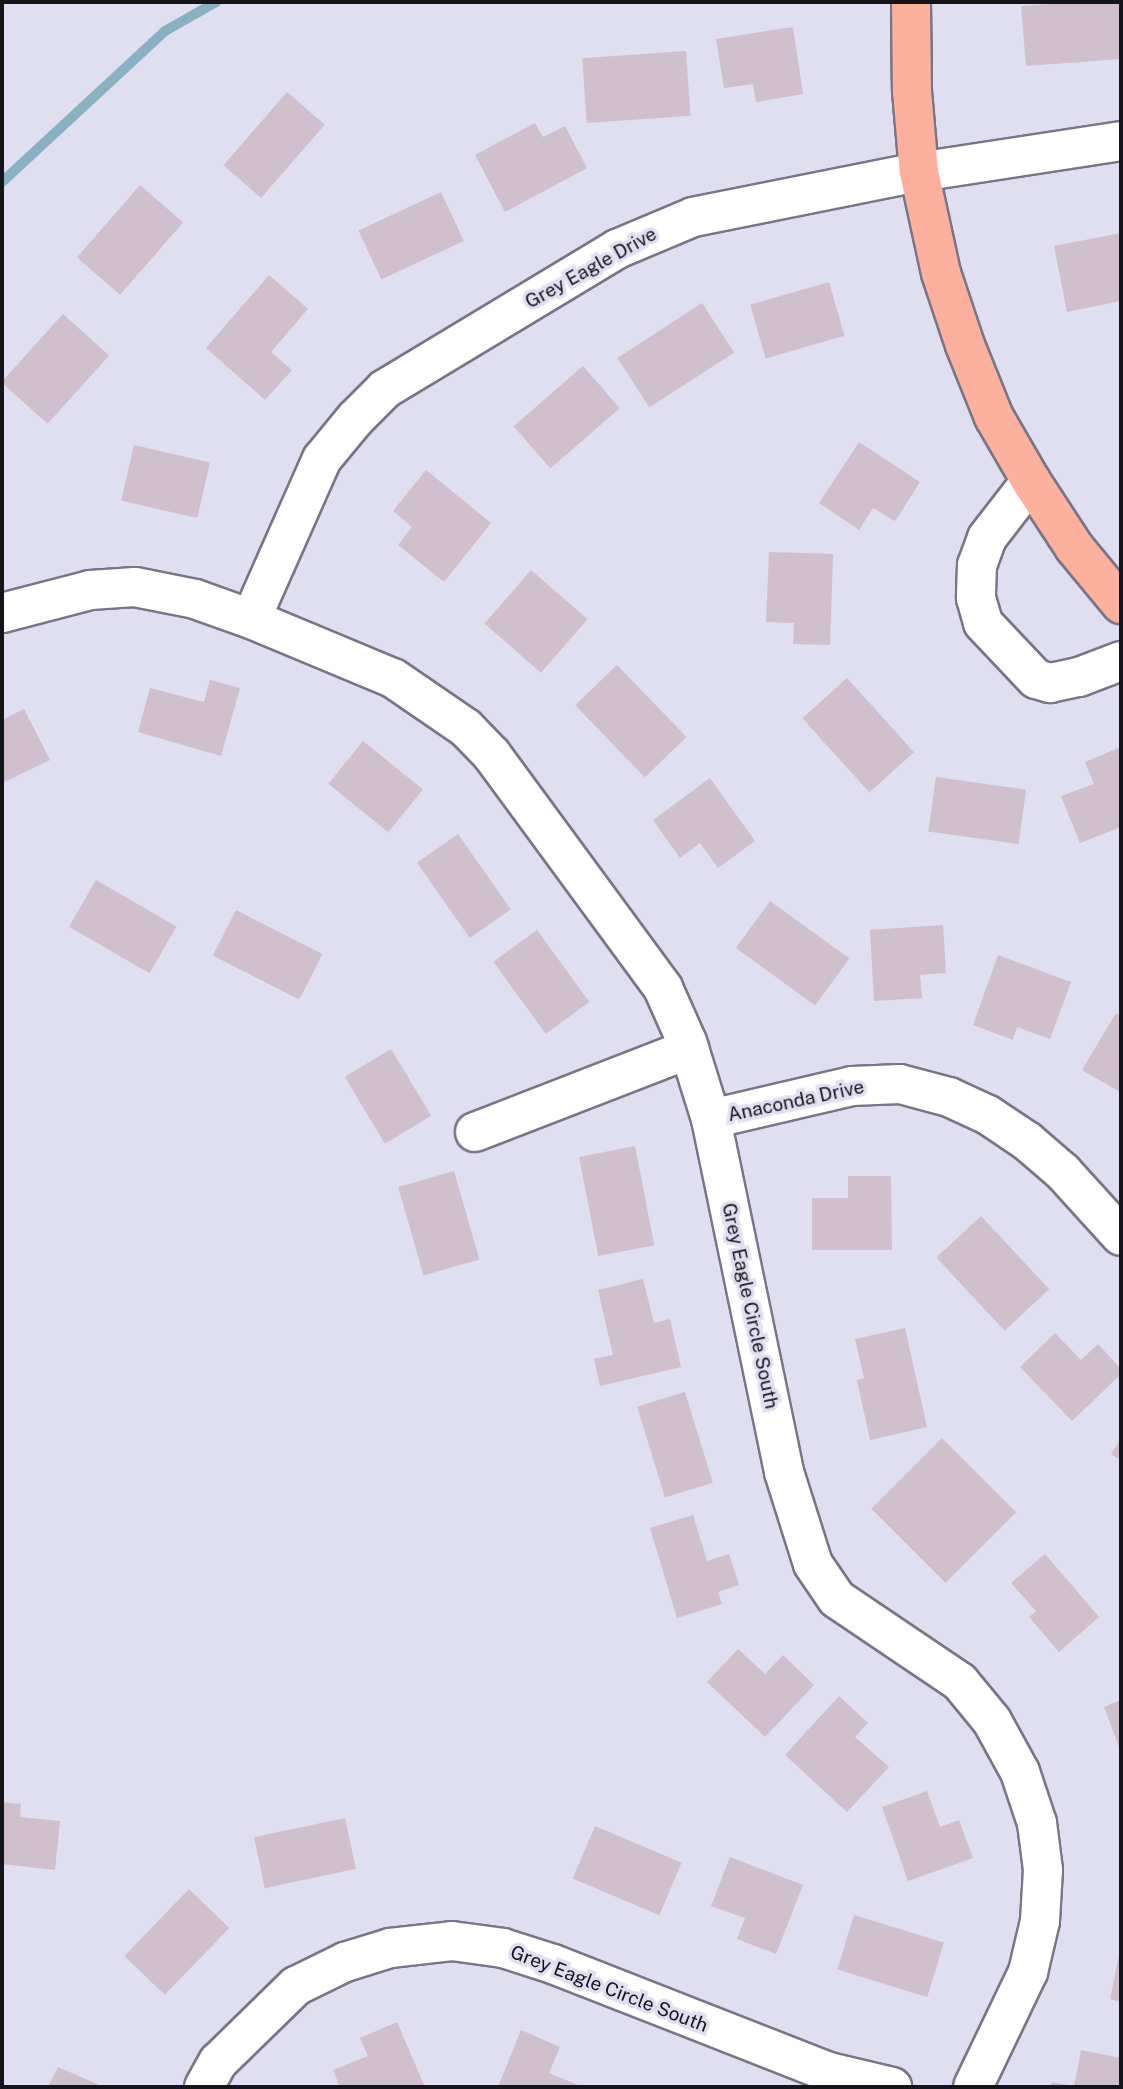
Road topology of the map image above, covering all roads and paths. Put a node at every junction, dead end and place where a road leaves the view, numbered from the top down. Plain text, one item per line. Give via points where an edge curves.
1 (911, 2) edge
2 (1121, 141) edge
3 (919, 172) junction
4 (1031, 481) junction
5 (1121, 604) edge
6 (2, 613) edge
7 (251, 619) junction
8 (1121, 661) edge
9 (689, 1049) junction
10 (710, 1119) junction
11 (475, 1132) dead end
12 (1120, 1232) edge
13 (204, 2087) edge
14 (892, 2087) edge
15 (973, 2087) edge

1 - 3 main road
2 - 3 street, Grey Eagle Drive
3 - 4 main road via 941,273 965,345 994,417
3 - 7 street, Grey Eagle Drive via 693,217 658,230 617,249 385,389 322,459
4 - 5 main road via 1074,547
4 - 8 street via 987,538 977,565 976,598 983,623 1036,679 1050,683
6 - 7 street, Grey Eagle Circle South via 90,590 135,587 195,599
7 - 9 street, Grey Eagle Circle South via 393,678 474,737 628,936 663,988
9 - 10 street, Grey Eagle Circle South
9 - 11 street
10 - 12 street, Anaconda Drive via 852,1086 900,1084 925,1090 988,1115 1027,1141
10 - 15 street, Grey Eagle Circle South via 784,1472 813,1564 837,1600 960,1682 992,1721 1015,1762 1037,1823 1043,1870 1040,1922 1028,1972
13 - 14 street, Grey Eagle Circle South via 218,2062 296,1986 345,1962 390,1948 452,1941 503,1948 553,1964 817,2068

